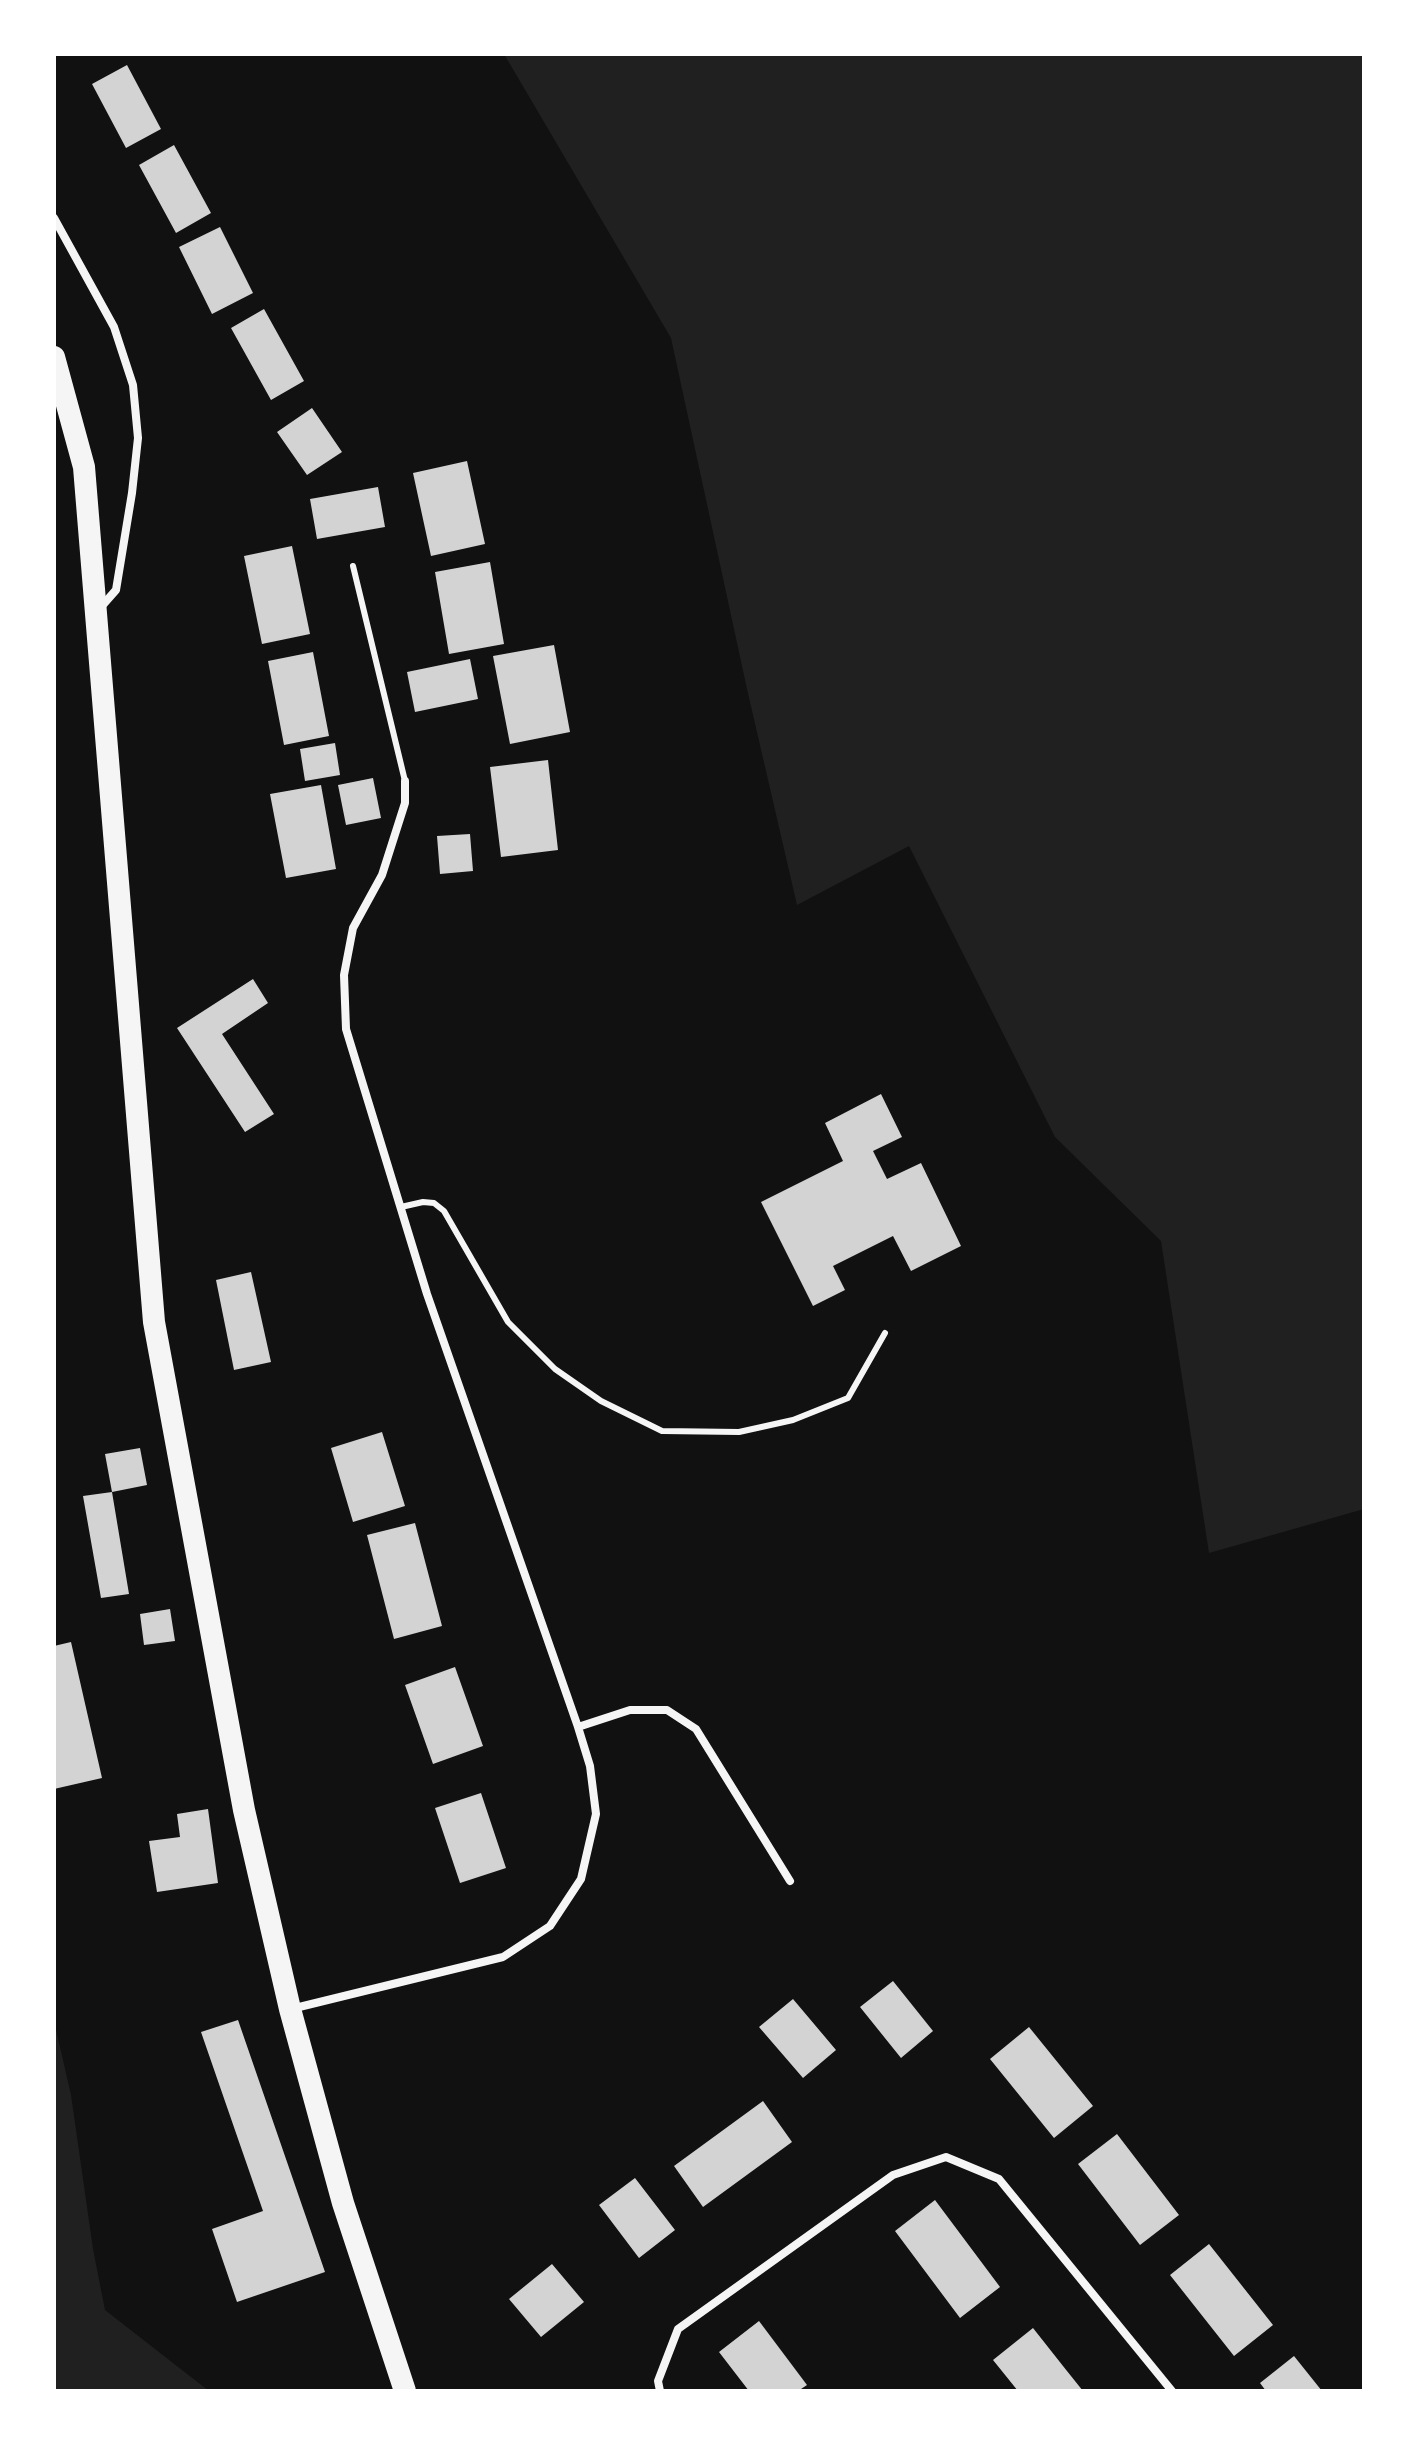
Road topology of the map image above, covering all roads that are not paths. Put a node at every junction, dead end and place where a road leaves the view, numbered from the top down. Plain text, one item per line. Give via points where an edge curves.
1 (54, 218) edge
2 (54, 357) edge
3 (353, 566) dead end
4 (94, 614) junction
5 (405, 781) joint
6 (401, 1207) junction
7 (885, 1333) dead end
8 (578, 1727) junction
9 (790, 1881) dead end
10 (290, 2009) junction
11 (405, 2391) edge
12 (660, 2391) edge
13 (1172, 2391) edge

1 - 4 street via 114,327 133,385 138,438 116,590
2 - 4 highway via 84,467
3 - 5 lane
4 - 10 highway via 154,1322 244,1810
5 - 6 street via 399,823 382,875 353,928 344,975 346,1029
6 - 7 lane via 434,1203 444,1211 508,1322 555,1369 601,1401 662,1431 739,1432 793,1420 848,1398
6 - 8 street
8 - 9 street via 630,1710 667,1710 696,1729
8 - 10 street via 596,1814 581,1879 550,1926 503,1957
10 - 11 highway via 343,2203
12 - 13 street via 658,2381 678,2329 893,2175 946,2157 999,2179

